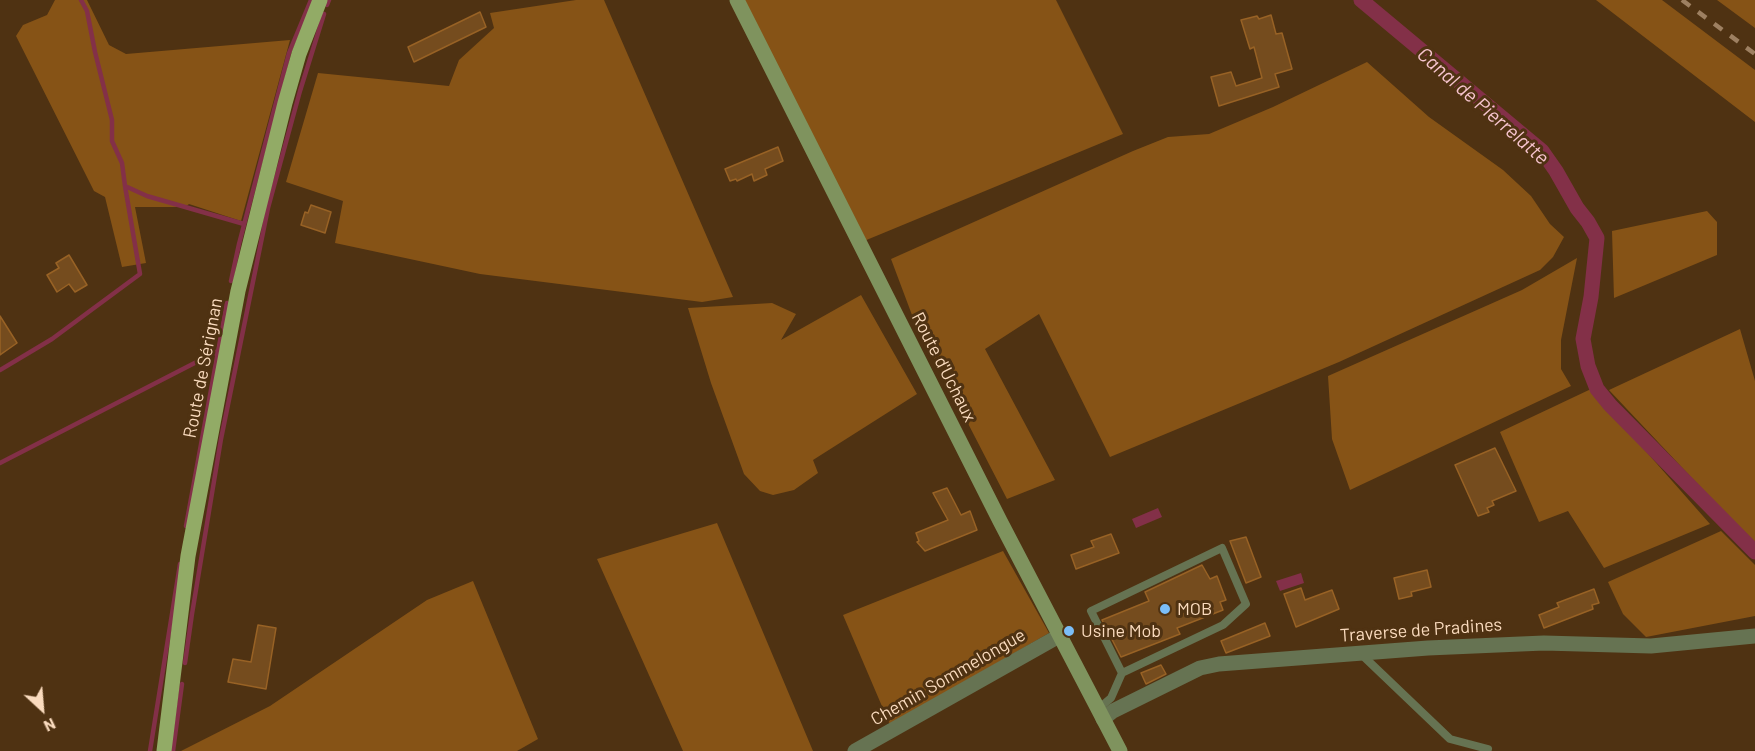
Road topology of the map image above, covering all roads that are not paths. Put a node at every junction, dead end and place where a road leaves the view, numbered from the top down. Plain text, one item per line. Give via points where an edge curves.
1 (320, 0) edge
2 (737, 0) edge
3 (1059, 636) junction
4 (1755, 636) edge
5 (1361, 654) junction
6 (1122, 673) junction
7 (1101, 714) junction
8 (1488, 749) dead end
9 (164, 751) edge
10 (855, 751) edge
11 (1120, 751) edge

1 - 9 main road, Route de Sérignan via 285,103 238,291 188,556
2 - 3 main road, Route d'Uchaux
3 - 7 main road, Route d'Uchaux
3 - 10 street, Chemin Sommelongue
4 - 5 street, Traverse de Pradines via 1651,646 1544,643
5 - 7 street, Traverse de Pradines via 1200,668
5 - 8 lane via 1450,740
6 - 6 lane via 1090,611 1222,548 1245,604 1223,625
6 - 7 lane
7 - 11 main road, Route d'Uchaux

